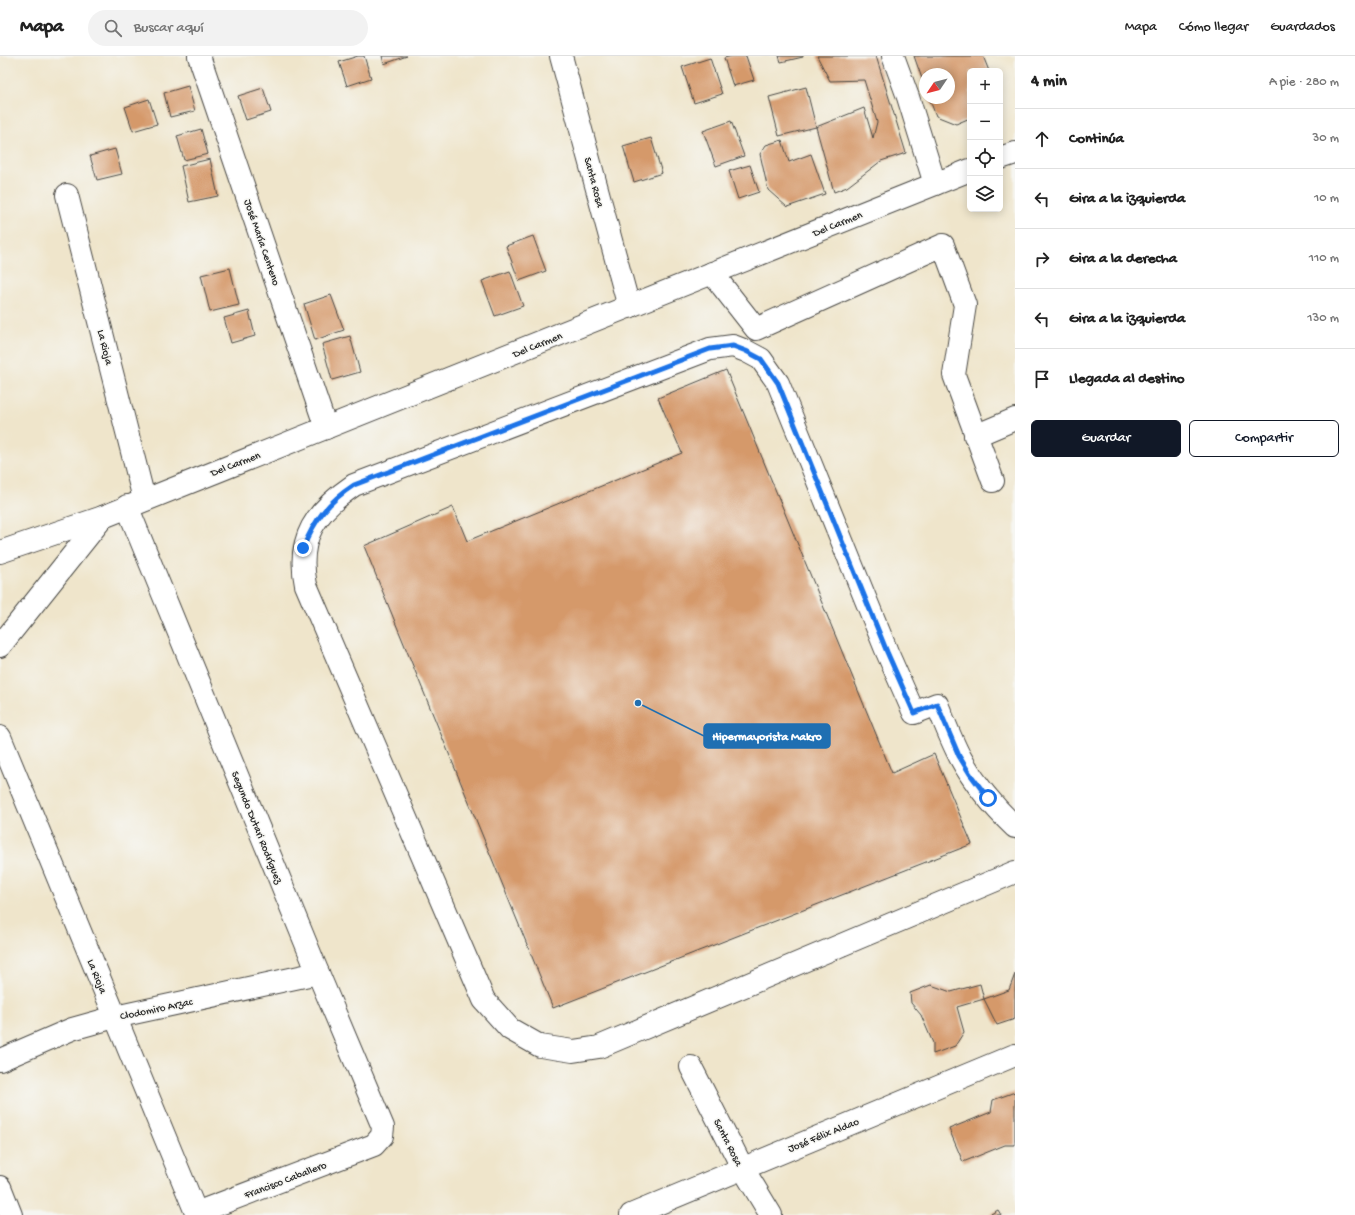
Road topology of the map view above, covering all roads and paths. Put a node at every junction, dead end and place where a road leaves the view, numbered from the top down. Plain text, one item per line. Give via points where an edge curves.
1 (199, 56) edge
2 (561, 56) edge
3 (893, 56) edge
4 (1015, 153) edge
5 (1003, 157) edge
6 (967, 171) edge
7 (935, 184) junction
8 (67, 195) dead end
9 (712, 273) junction
10 (629, 307) junction
11 (1015, 419) edge
12 (326, 428) junction
13 (975, 436) junction
14 (994, 481) dead end
15 (136, 503) junction
16 (103, 517) junction
17 (0, 552) edge
18 (0, 646) edge
19 (0, 737) edge
20 (1015, 828) edge
21 (1015, 872) edge
22 (318, 973) junction
23 (114, 1017) junction
24 (1015, 1055) edge
25 (0, 1060) edge
26 (691, 1067) dead end
27 (374, 1145) joint
28 (742, 1167) junction
29 (0, 1187) edge
30 (196, 1214) edge
31 (11, 1215) edge
32 (631, 1215) edge
33 (771, 1215) edge

1 - 12 street, José María Centeno
2 - 10 street, Santa Rosa
3 - 7 street
4 - 5 street
6 - 7 street, Del Carmen
7 - 9 street, Del Carmen
8 - 15 street, La Rioja
9 - 10 street, Del Carmen
9 - 13 street via 756,329 943,245 965,305 954,375
10 - 12 street, Del Carmen
11 - 13 street
12 - 15 street, Del Carmen
13 - 14 street
15 - 16 street, Del Carmen
15 - 22 street, Segundo Dutari Rodríguez
16 - 17 street, Del Carmen
16 - 18 street, Del Carmen
19 - 23 street, La Rioja
20 - 21 street via 970,774 959,756 937,704 914,713 778,383 761,359 746,351 733,346 710,349 354,485 340,494 322,512 311,528 303,548 302,567 306,585 484,1000 510,1029 540,1046 573,1052 598,1047
22 - 23 street, Clodomiro Arzac
22 - 27 street, Segundo Dutari Rodríguez via 383,1127 382,1136
23 - 25 street, Clodomiro Arzac via 72,1029
23 - 30 street, La Rioja
24 - 28 street, José Félix Aldao
26 - 28 street, Santa Rosa
27 - 30 street, Francisco Caballero
28 - 32 street, José Félix Aldao
28 - 33 street, Santa Rosa
29 - 31 street

